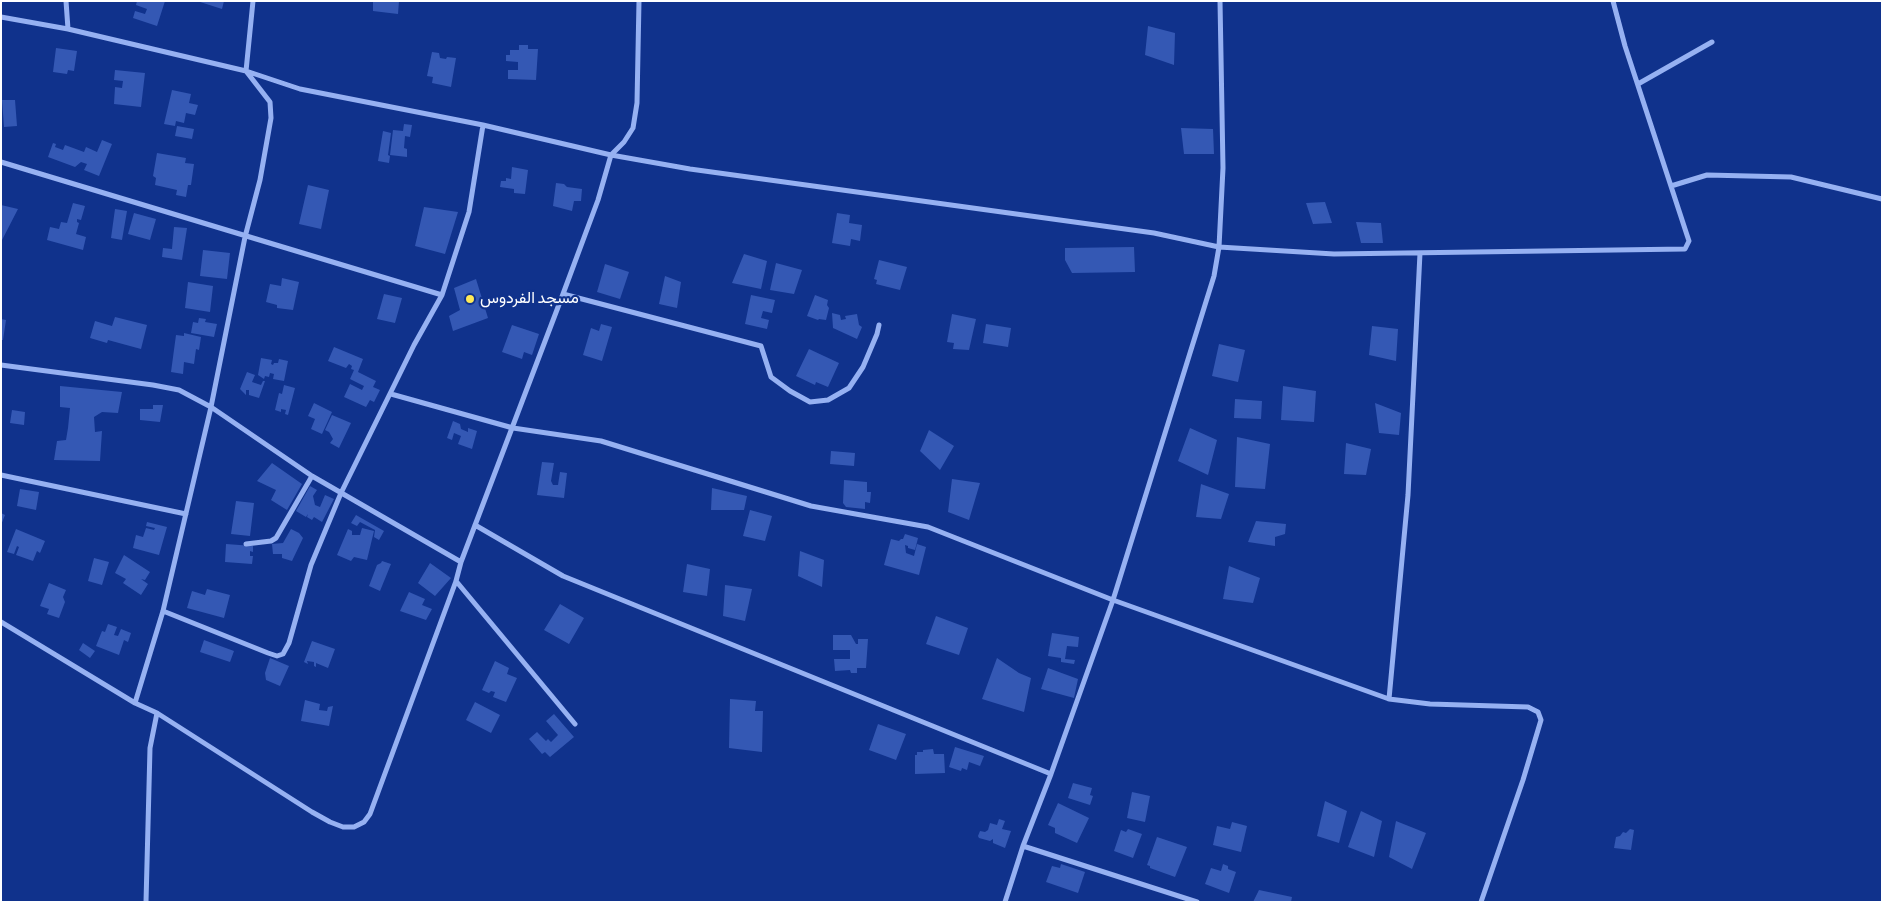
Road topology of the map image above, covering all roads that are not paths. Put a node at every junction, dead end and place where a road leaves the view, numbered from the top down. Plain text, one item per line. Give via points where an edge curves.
1 (66, 1) edge
2 (253, 1) edge
3 (639, 1) edge
4 (1220, 1) edge
5 (1613, 1) edge
6 (1, 17) edge
7 (68, 29) junction
8 (1712, 42) dead end
9 (246, 71) junction
10 (1638, 84) junction
11 (483, 125) junction
12 (611, 155) junction
13 (1, 162) edge
14 (1671, 186) junction
15 (1882, 200) edge
16 (245, 237) junction
17 (1219, 247) junction
18 (1420, 253) junction
19 (563, 294) junction
20 (442, 296) junction
21 (879, 325) dead end
22 (1, 365) edge
23 (391, 394) junction
24 (211, 407) junction
25 (512, 428) junction
26 (1, 475) edge
27 (312, 476) junction
28 (341, 493) junction
29 (186, 514) junction
30 (475, 525) junction
31 (246, 544) dead end
32 (461, 562) junction
33 (456, 581) junction
34 (1113, 600) junction
35 (163, 611) junction
36 (1, 622) edge
37 (1389, 699) junction
38 (135, 702) junction
39 (157, 713) junction
40 (575, 724) dead end
41 (1051, 774) junction
42 (1023, 846) junction
43 (146, 902) edge
44 (1005, 902) edge
45 (1197, 902) edge
46 (1481, 902) edge

1 - 7 street
2 - 9 street
3 - 12 street via 637,104 633,128
4 - 17 street via 1223,168
5 - 10 street
6 - 7 street
7 - 9 street
8 - 10 street
9 - 11 street via 300,89
9 - 16 street via 270,102 271,118
10 - 14 street
11 - 12 street
11 - 20 street via 469,212
12 - 17 street via 699,171 1144,232
12 - 19 street
13 - 16 street
14 - 15 street via 1707,175 1791,177
14 - 18 street via 1689,241 1685,249
16 - 20 street
16 - 24 street
17 - 18 street via 1334,254
17 - 34 street via 1214,276
18 - 37 street via 1408,495
19 - 21 street via 761,346 771,377 810,402 828,400 849,388 863,367
19 - 25 street
20 - 23 street
22 - 24 street via 179,390
23 - 25 street
23 - 28 street
24 - 27 street
24 - 29 street
25 - 30 street
25 - 34 street via 601,441 811,506 928,527
26 - 29 street
27 - 28 street
27 - 31 street via 276,538
28 - 32 street
28 - 35 street via 311,566 283,654 268,654
29 - 35 street
30 - 32 street
30 - 41 street via 563,576
32 - 33 street
33 - 39 street via 370,814 354,827 343,827 312,812
33 - 40 street
34 - 37 street
34 - 41 street
35 - 38 street
36 - 38 street
37 - 46 street via 1430,704 1528,707 1538,712 1541,720 1538,734
38 - 39 street
39 - 43 street via 150,748
41 - 42 street
42 - 44 street
42 - 45 street

